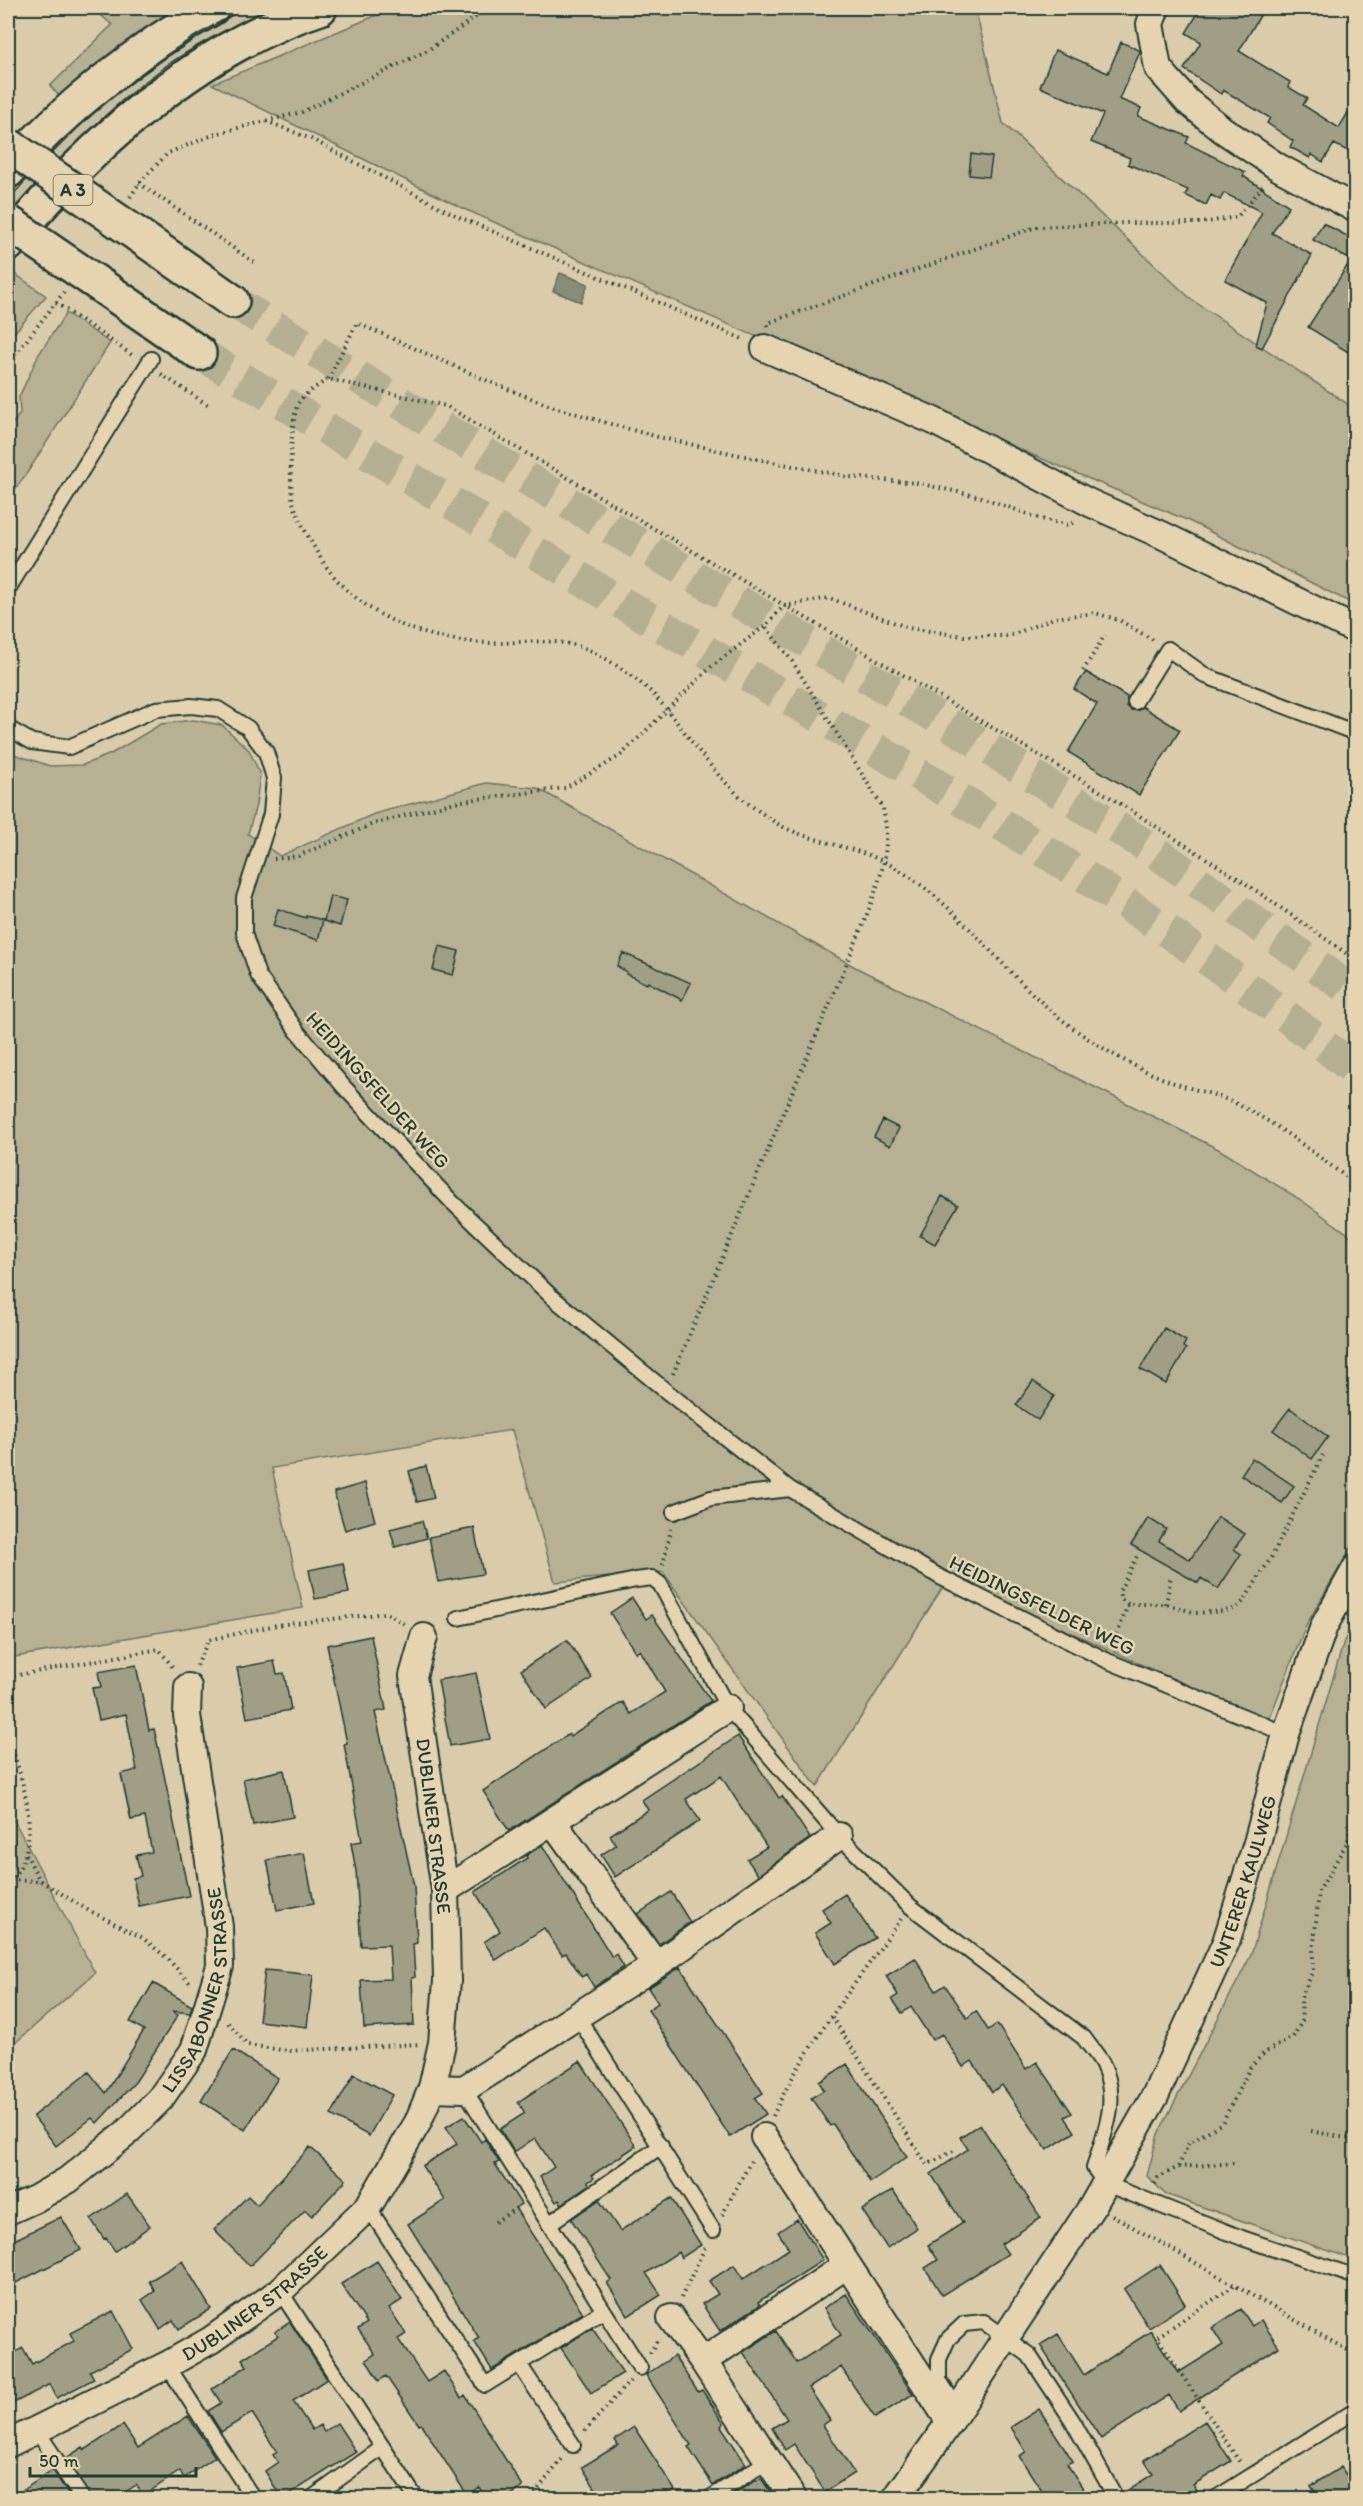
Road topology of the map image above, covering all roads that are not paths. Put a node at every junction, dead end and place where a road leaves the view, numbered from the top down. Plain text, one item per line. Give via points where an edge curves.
1 (213, 8) edge
2 (320, 8) edge
3 (1156, 8) edge
4 (8, 145) edge
5 (8, 171) edge
6 (1356, 209) edge
7 (8, 222) edge
8 (8, 244) edge
9 (232, 300) tunnel mouth
10 (765, 348) road end
11 (199, 353) tunnel mouth
12 (150, 359) dead end
13 (8, 589) edge
14 (1356, 630) edge
15 (1135, 702) dead end
16 (8, 728) edge
17 (1356, 733) edge
18 (790, 1489) junction
19 (674, 1512) road end
20 (1356, 1568) edge
21 (458, 1618) dead end
22 (424, 1637) dead end
23 (188, 1688) dead end
24 (728, 1708) junction
25 (1287, 1734) junction
26 (553, 1822) junction
27 (839, 1836) junction
28 (445, 1890) junction
29 (656, 1965) junction
30 (577, 2016) junction
31 (432, 2088) junction
32 (464, 2089) junction
33 (764, 2137) road end
34 (662, 2146) junction
35 (1100, 2195) junction
36 (368, 2207) junction
37 (8, 2211) edge
38 (550, 2223) junction
39 (713, 2230) road end
40 (847, 2265) junction
41 (1356, 2277) edge
42 (280, 2291) junction
43 (603, 2311) junction
44 (671, 2318) road end
45 (1006, 2336) junction
46 (703, 2361) junction
47 (519, 2364) junction
48 (167, 2365) junction
49 (640, 2368) road end
50 (1356, 2410) edge
51 (954, 2415) junction
52 (37, 2431) junction
53 (8, 2444) edge
54 (573, 2445) road end
55 (382, 2448) junction
56 (768, 2461) junction
57 (82, 2499) edge
58 (253, 2499) edge
59 (312, 2499) edge
60 (416, 2499) edge
61 (710, 2499) edge
62 (793, 2499) edge
63 (896, 2499) edge
64 (1116, 2499) edge
65 (1216, 2499) edge

1 - 5 main road via 178,27 115,73
2 - 8 main road via 272,27 213,58 149,104 85,160
3 - 6 street via 1150,24 1158,68 1187,101 1278,167
4 - 9 main road, A 3, bridge
7 - 11 main road, bridge
10 - 14 street via 934,421 1090,503
12 - 13 lane
15 - 17 lane via 1168,649 1206,676
16 - 18 lane, HEIDINGSFELDER WEG via 32,742 69,747 156,709 191,706 218,709 248,728 266,752 274,778 271,814 244,898 244,933 258,975 297,1031 452,1202 552,1297
18 - 19 lane via 711,1498
18 - 25 lane, HEIDINGSFELDER WEG via 940,1577 1108,1661
20 - 25 street, UNTERER KAULWEG via 1324,1626
21 - 24 lane via 652,1578 660,1584
22 - 28 street, DUBLINER STRASSE via 413,1676
23 - 37 street, LISSABONNER STRASSE via 187,1714 219,1927 220,1966 210,2004 194,2050 153,2106 68,2180
24 - 26 street
24 - 27 lane
25 - 35 street, UNTERER KAULWEG via 1226,1942 1155,2096
26 - 28 street
26 - 29 street
27 - 29 street
27 - 35 lane via 910,1906 1084,2038 1103,2064 1112,2096 1110,2121 1094,2168
28 - 31 street, DUBLINER STRASSE via 447,1981 442,2043
29 - 30 street
30 - 32 street
30 - 34 lane
31 - 32 street
31 - 36 street, DUBLINER STRASSE via 402,2152
32 - 38 lane
33 - 40 street
34 - 38 lane
34 - 39 lane
35 - 41 lane via 1146,2201
35 - 45 street, UNTERER KAULWEG
36 - 42 street, DUBLINER STRASSE
36 - 47 lane via 485,2385
38 - 43 lane
40 - 46 street
40 - 51 street
42 - 48 street, DUBLINER STRASSE via 211,2340
42 - 55 lane
43 - 47 lane
43 - 49 lane
44 - 46 street
45 - 51 street, UNTERER KAULWEG
45 - 51 lane via 984,2322 964,2324 948,2339 939,2359 939,2380
45 - 64 lane via 1029,2355 1072,2420
46 - 56 street
47 - 54 lane
48 - 52 street, DUBLINER STRASSE
48 - 58 lane
50 - 65 lane
51 - 63 street, UNTERER KAULWEG
52 - 53 street, DUBLINER STRASSE
52 - 57 lane
55 - 59 lane
55 - 60 lane
56 - 61 lane
56 - 62 street

